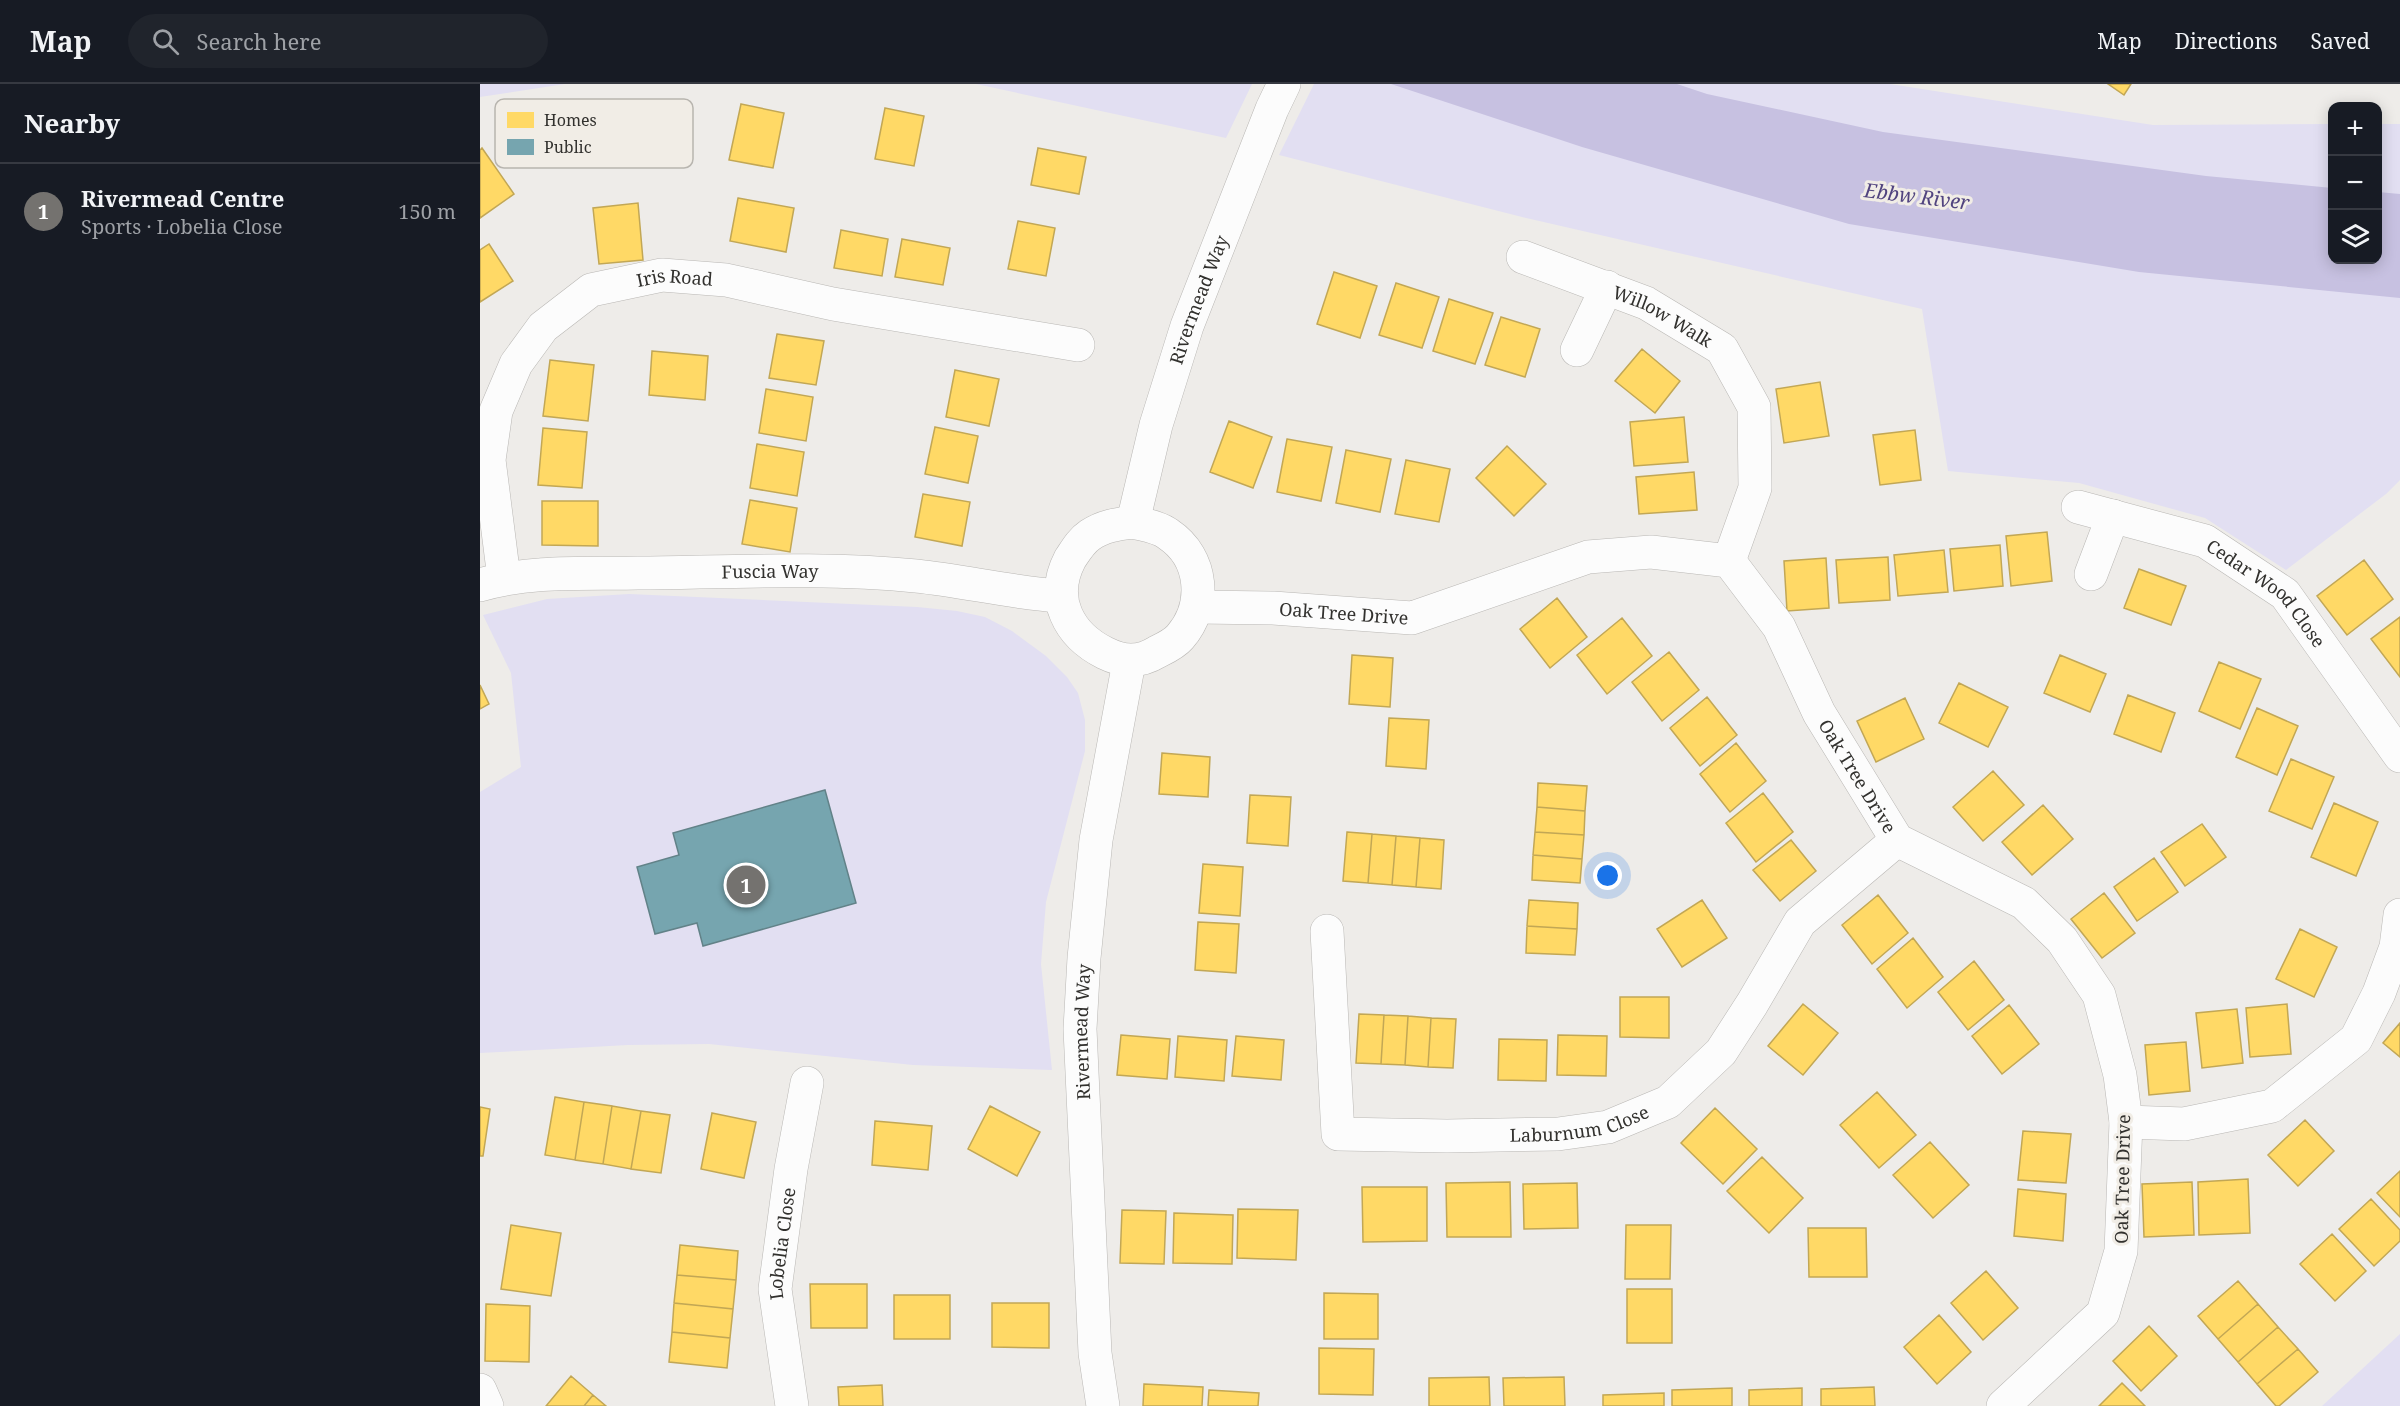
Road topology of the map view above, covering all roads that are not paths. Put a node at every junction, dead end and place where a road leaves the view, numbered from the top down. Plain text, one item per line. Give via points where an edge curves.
1 (1278, 96) edge
2 (1523, 257) dead end
3 (1607, 287) junction
4 (1078, 345) dead end
5 (1577, 350) dead end
6 (2078, 507) dead end
7 (2113, 516) junction
8 (1133, 522) junction
9 (1729, 561) junction
10 (2091, 573) dead end
11 (492, 581) edge
12 (1061, 596) junction
13 (1197, 607) junction
14 (1129, 662) junction
15 (2400, 756) edge
16 (1897, 840) junction
17 (1327, 931) dead end
18 (2399, 937) edge
19 (807, 1083) dead end
20 (2126, 1122) junction
21 (480, 1390) edge
22 (487, 1406) edge
23 (792, 1406) edge
24 (1103, 1406) edge
25 (2003, 1406) edge

1 - 8 street, Rivermead Way via 1187,326 1156,425
2 - 3 street, Willow Walk
3 - 5 street
3 - 9 street, Willow Walk via 1646,303 1722,349 1754,407 1755,488
4 - 11 street, Iris Road via 833,304 726,280 662,275 591,290 543,327 516,364 496,411 489,460
6 - 7 street, Cedar Wood Close
7 - 10 street
7 - 15 street, Cedar Wood Close via 2205,541 2285,594
8 - 12 street via 1113,524 1091,534 1078,546 1066,567
8 - 13 street via 1167,532 1184,549 1193,562 1199,586
9 - 13 street, Oak Tree Drive via 1651,552 1588,557 1412,618
9 - 16 street, Oak Tree Drive via 1779,627 1819,713
11 - 12 street, Fuscia Way via 559,574 819,571 916,576
12 - 14 street via 1072,626 1088,644
13 - 14 street via 1177,641 1150,657
14 - 24 street, Rivermead Way via 1096,840 1080,1029 1095,1353
16 - 17 street, Laburnum Close via 1800,922 1721,1052 1668,1102 1608,1127 1558,1134 1338,1134
16 - 20 street, Oak Tree Drive via 2024,903 2062,940 2099,995 2120,1075
18 - 20 street via 2379,993 2356,1039 2272,1106 2184,1124
19 - 23 street, Lobelia Close via 775,1289
20 - 25 street, Oak Tree Drive via 2121,1251 2103,1313
21 - 22 street

